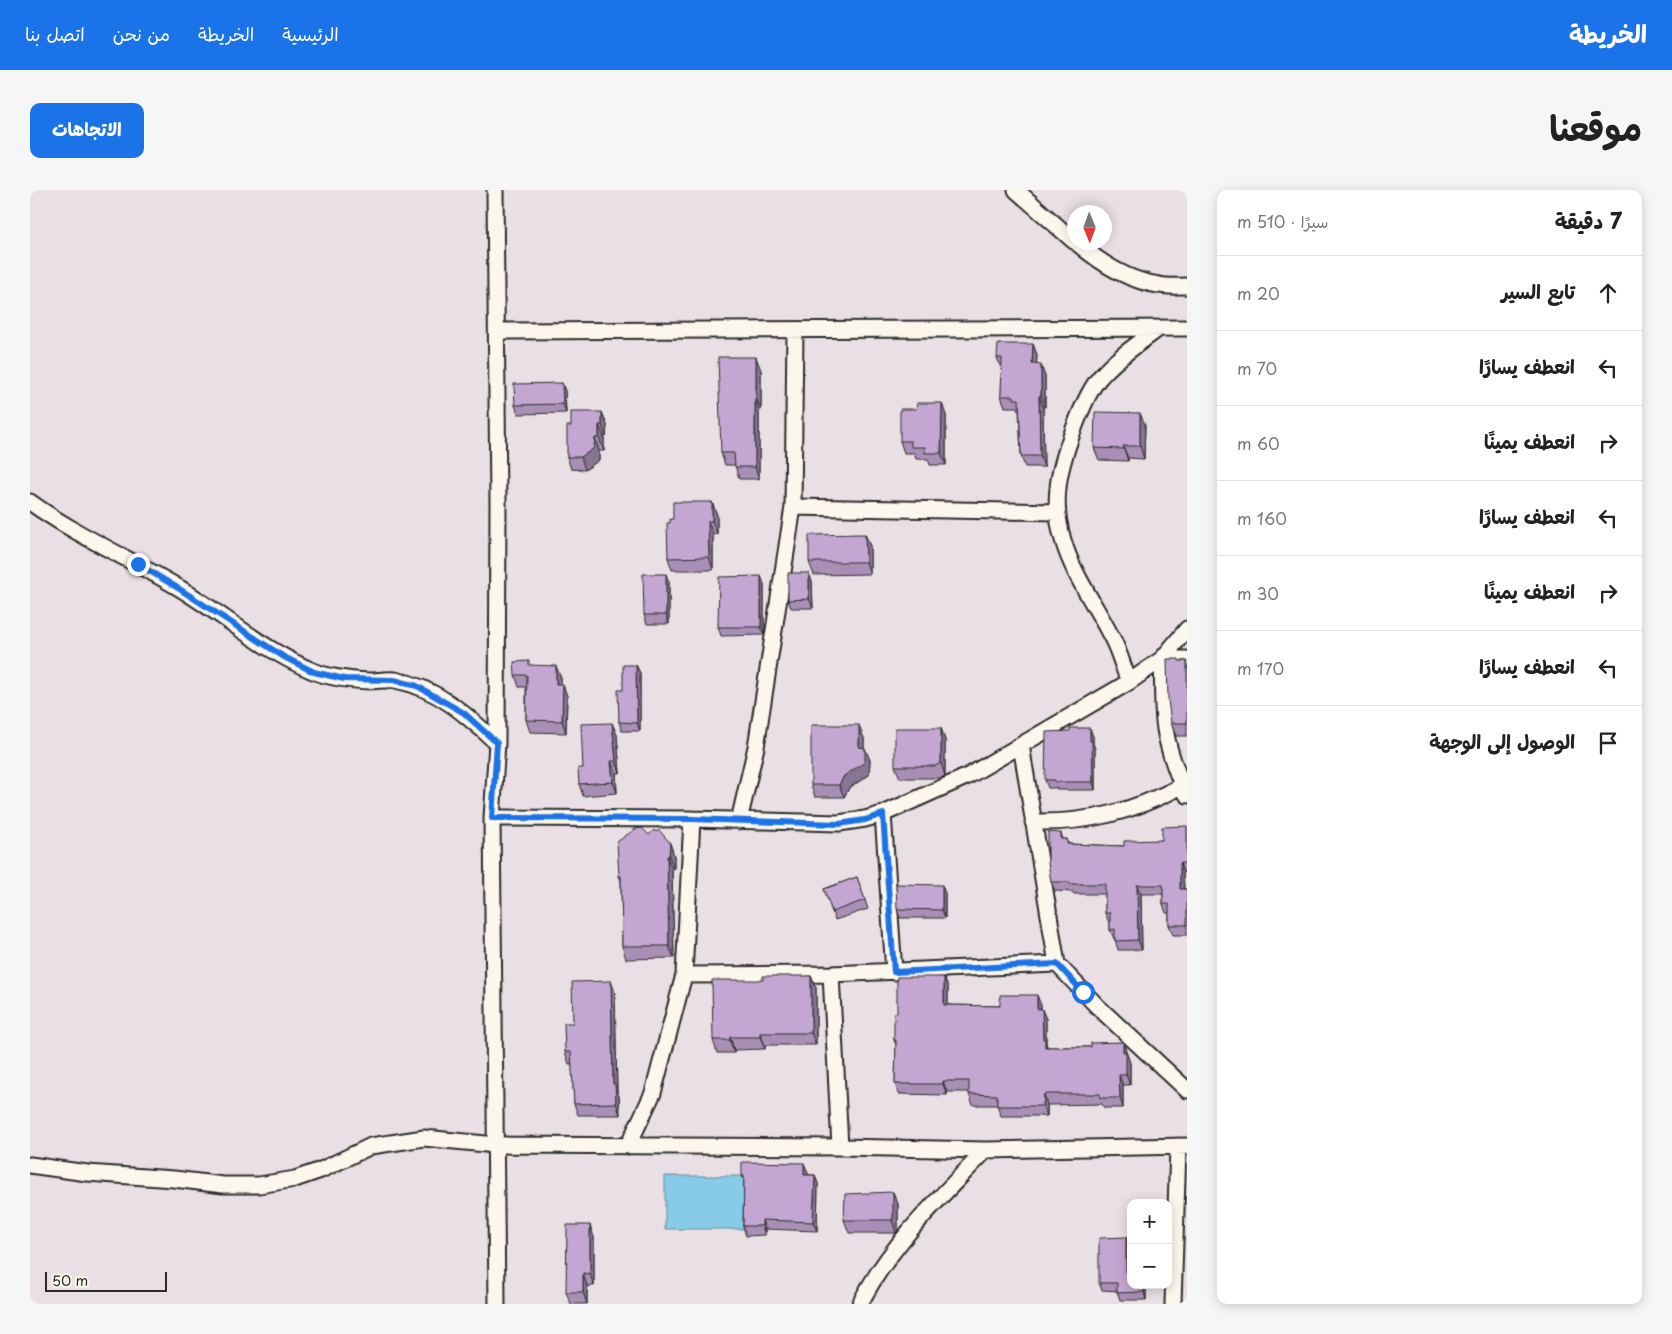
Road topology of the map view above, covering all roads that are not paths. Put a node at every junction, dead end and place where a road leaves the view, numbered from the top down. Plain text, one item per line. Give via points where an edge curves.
1 (495, 190) edge
2 (1016, 190) edge
3 (1067, 235) edge
4 (1086, 250) edge
5 (1187, 286) edge
6 (1187, 328) edge
7 (1158, 329) junction
8 (795, 330) junction
9 (497, 331) junction
10 (30, 502) edge
11 (793, 507) junction
12 (1057, 512) junction
13 (1187, 630) edge
14 (1187, 659) edge
15 (1162, 660) junction
16 (1129, 682) junction
17 (497, 743) junction
18 (1021, 746) junction
19 (1185, 790) edge
20 (883, 814) junction
21 (492, 818) junction
22 (692, 819) junction
23 (739, 821) junction
24 (1033, 822) junction
25 (1057, 964) junction
26 (894, 972) junction
27 (831, 974) junction
28 (684, 975) junction
29 (1187, 1090) edge
30 (496, 1145) junction
31 (628, 1146) junction
32 (1182, 1146) edge
33 (840, 1147) junction
34 (986, 1150) junction
35 (30, 1165) edge
36 (497, 1304) edge
37 (860, 1304) edge
38 (1173, 1304) edge

1 - 9 street
2 - 3 street
4 - 5 street via 1133,277 1159,285
6 - 7 street
7 - 8 street
7 - 12 street via 1100,376 1082,408 1066,450 1058,487
8 - 9 street
8 - 11 street
9 - 17 street
10 - 17 street via 54,520 181,590 284,657 314,672 344,679 394,680 417,686 464,713
11 - 12 street
11 - 23 street via 756,747
12 - 16 street via 1063,541 1075,571 1112,638
13 - 15 street
14 - 15 street
15 - 16 street
15 - 19 street via 1164,723
16 - 18 street
17 - 21 street
18 - 20 street via 968,776
18 - 24 street
19 - 24 street via 1110,815 1067,822
20 - 23 street via 839,824
20 - 26 street
21 - 22 street
21 - 30 street
22 - 23 street
22 - 28 street
24 - 25 street
25 - 26 street
25 - 29 street
26 - 27 street
27 - 28 street
27 - 33 street
28 - 31 street via 653,1093
30 - 31 street
30 - 35 street via 424,1138 371,1146 321,1170 295,1179 259,1185 223,1185
30 - 36 street
31 - 33 street
32 - 34 street
32 - 38 street
33 - 34 street
34 - 37 street via 894,1248

